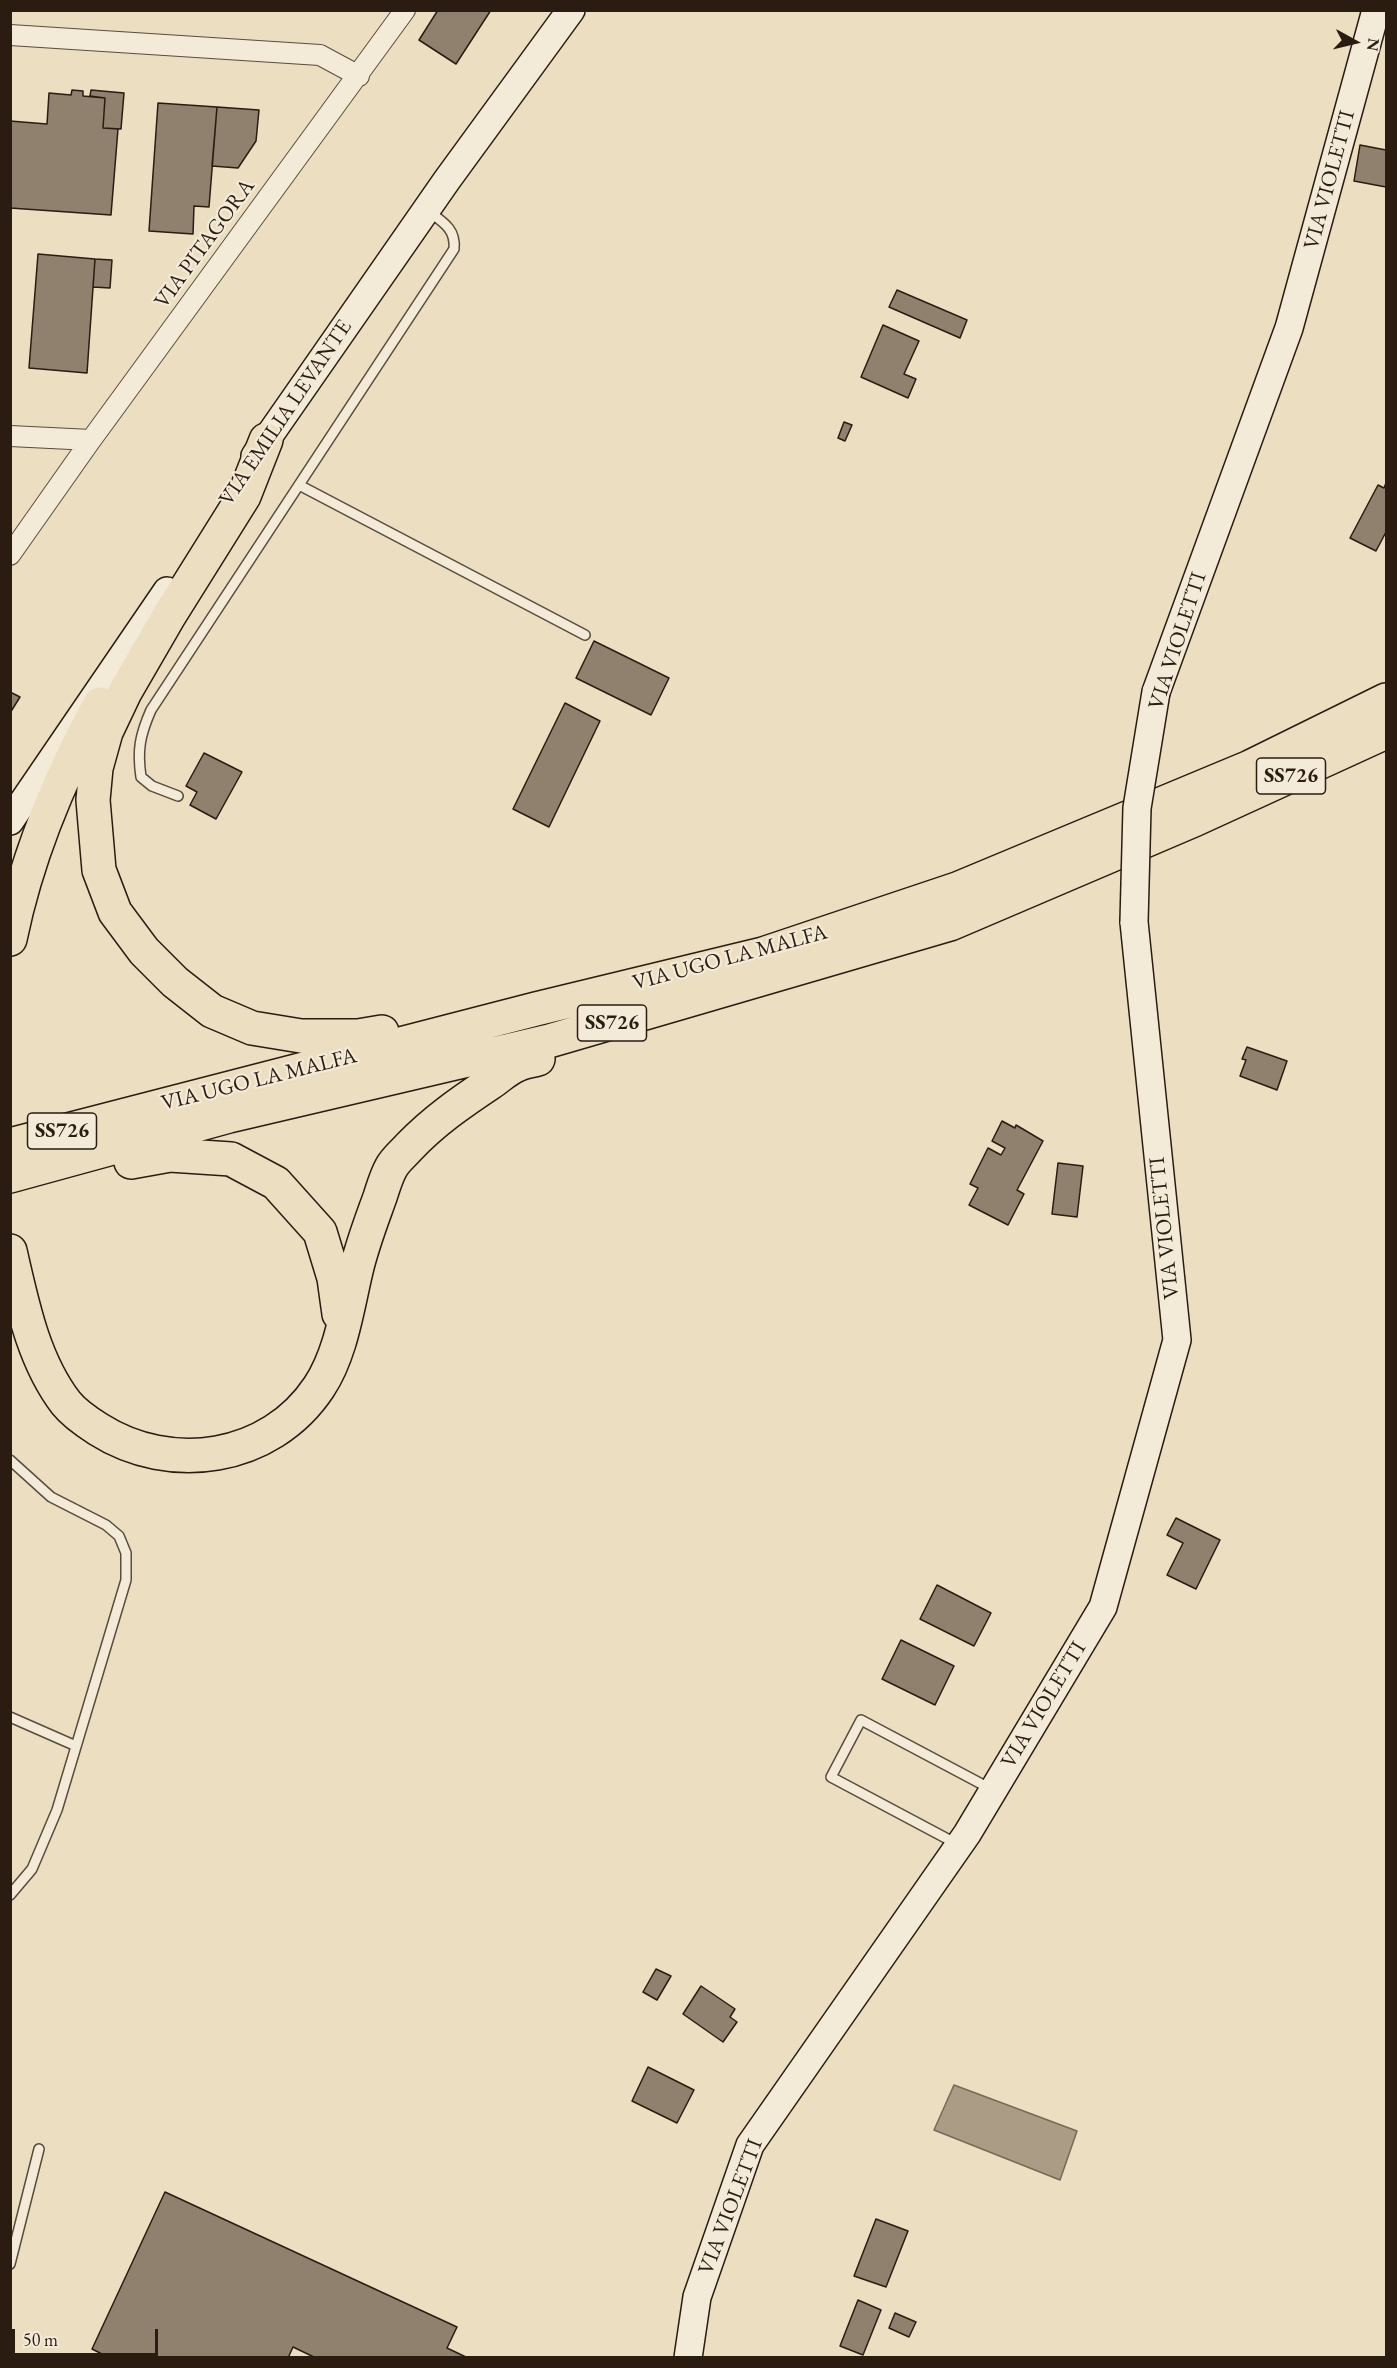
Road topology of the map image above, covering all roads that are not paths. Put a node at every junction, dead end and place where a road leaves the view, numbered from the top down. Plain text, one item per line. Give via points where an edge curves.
1 (405, 10) edge
2 (571, 10) edge
3 (1376, 10) edge
4 (10, 35) edge
5 (359, 76) junction
6 (426, 209) junction
7 (10, 436) edge
8 (91, 440) junction
9 (266, 440) junction
10 (299, 485) junction
11 (10, 555) edge
12 (140, 632) junction
13 (585, 635) dead end
14 (1386, 700) edge
15 (1386, 732) edge
16 (178, 796) dead end
17 (10, 821) edge
18 (950, 924) junction
19 (10, 939) edge
20 (536, 1009) junction
21 (10, 1145) edge
22 (10, 1176) edge
23 (10, 1184) edge
24 (10, 1251) edge
25 (341, 1334) junction
26 (10, 1460) edge
27 (10, 1717) edge
28 (76, 1746) junction
29 (993, 1790) junction
30 (959, 1845) junction
31 (10, 1895) edge
32 (39, 2149) dead end
33 (10, 2264) edge
34 (688, 2358) edge

1 - 5 street, VIA PITAGORA
2 - 6 street, VIA EMILIA LEVANTE
3 - 29 street, VIA VIOLETTI, bridge via 1289,328 1156,692 1137,808 1134,922 1177,1340 1103,1607
4 - 5 street via 320,55
5 - 8 street, VIA PITAGORA
6 - 9 street, VIA EMILIA LEVANTE
6 - 10 lane via 451,228 454,249
7 - 8 street
8 - 11 street, VIA PITAGORA
9 - 12 street, VIA EMILIA LEVANTE
9 - 20 highway via 244,496 169,616 106,732 96,768 95,842 99,870 116,912 144,951 175,982 212,1011 252,1028 301,1036 358,1036 505,1003
10 - 13 lane
10 - 16 lane via 151,710 141,732 141,777
12 - 17 street, VIA EMILIA LEVANTE
12 - 19 highway via 57,789 36,840
14 - 20 highway, VIA UGO LA MALFA / SS726 via 1250,767 957,889 763,954
15 - 18 highway, VIA UGO LA MALFA / SS726 via 1196,819
18 - 22 highway, VIA UGO LA MALFA / SS726 via 549,1041 229,1116
18 - 25 highway via 899,951 516,1065 432,1123 391,1166 362,1245
20 - 21 highway, VIA UGO LA MALFA / SS726
23 - 25 highway via 170,1155 231,1159 276,1183 320,1232 334,1278
24 - 25 highway via 31,1332 45,1369 68,1406 87,1422 130,1446 152,1452 173,1456 217,1452 239,1447 285,1423 320,1386
26 - 28 lane via 51,1497 106,1525 119,1536 126,1553 126,1580
27 - 28 lane
28 - 31 lane via 57,1810 32,1869
29 - 30 street, VIA VIOLETTI
29 - 30 lane via 861,1720 831,1778
30 - 34 street, VIA VIOLETTI via 750,2145 697,2297
32 - 33 lane

